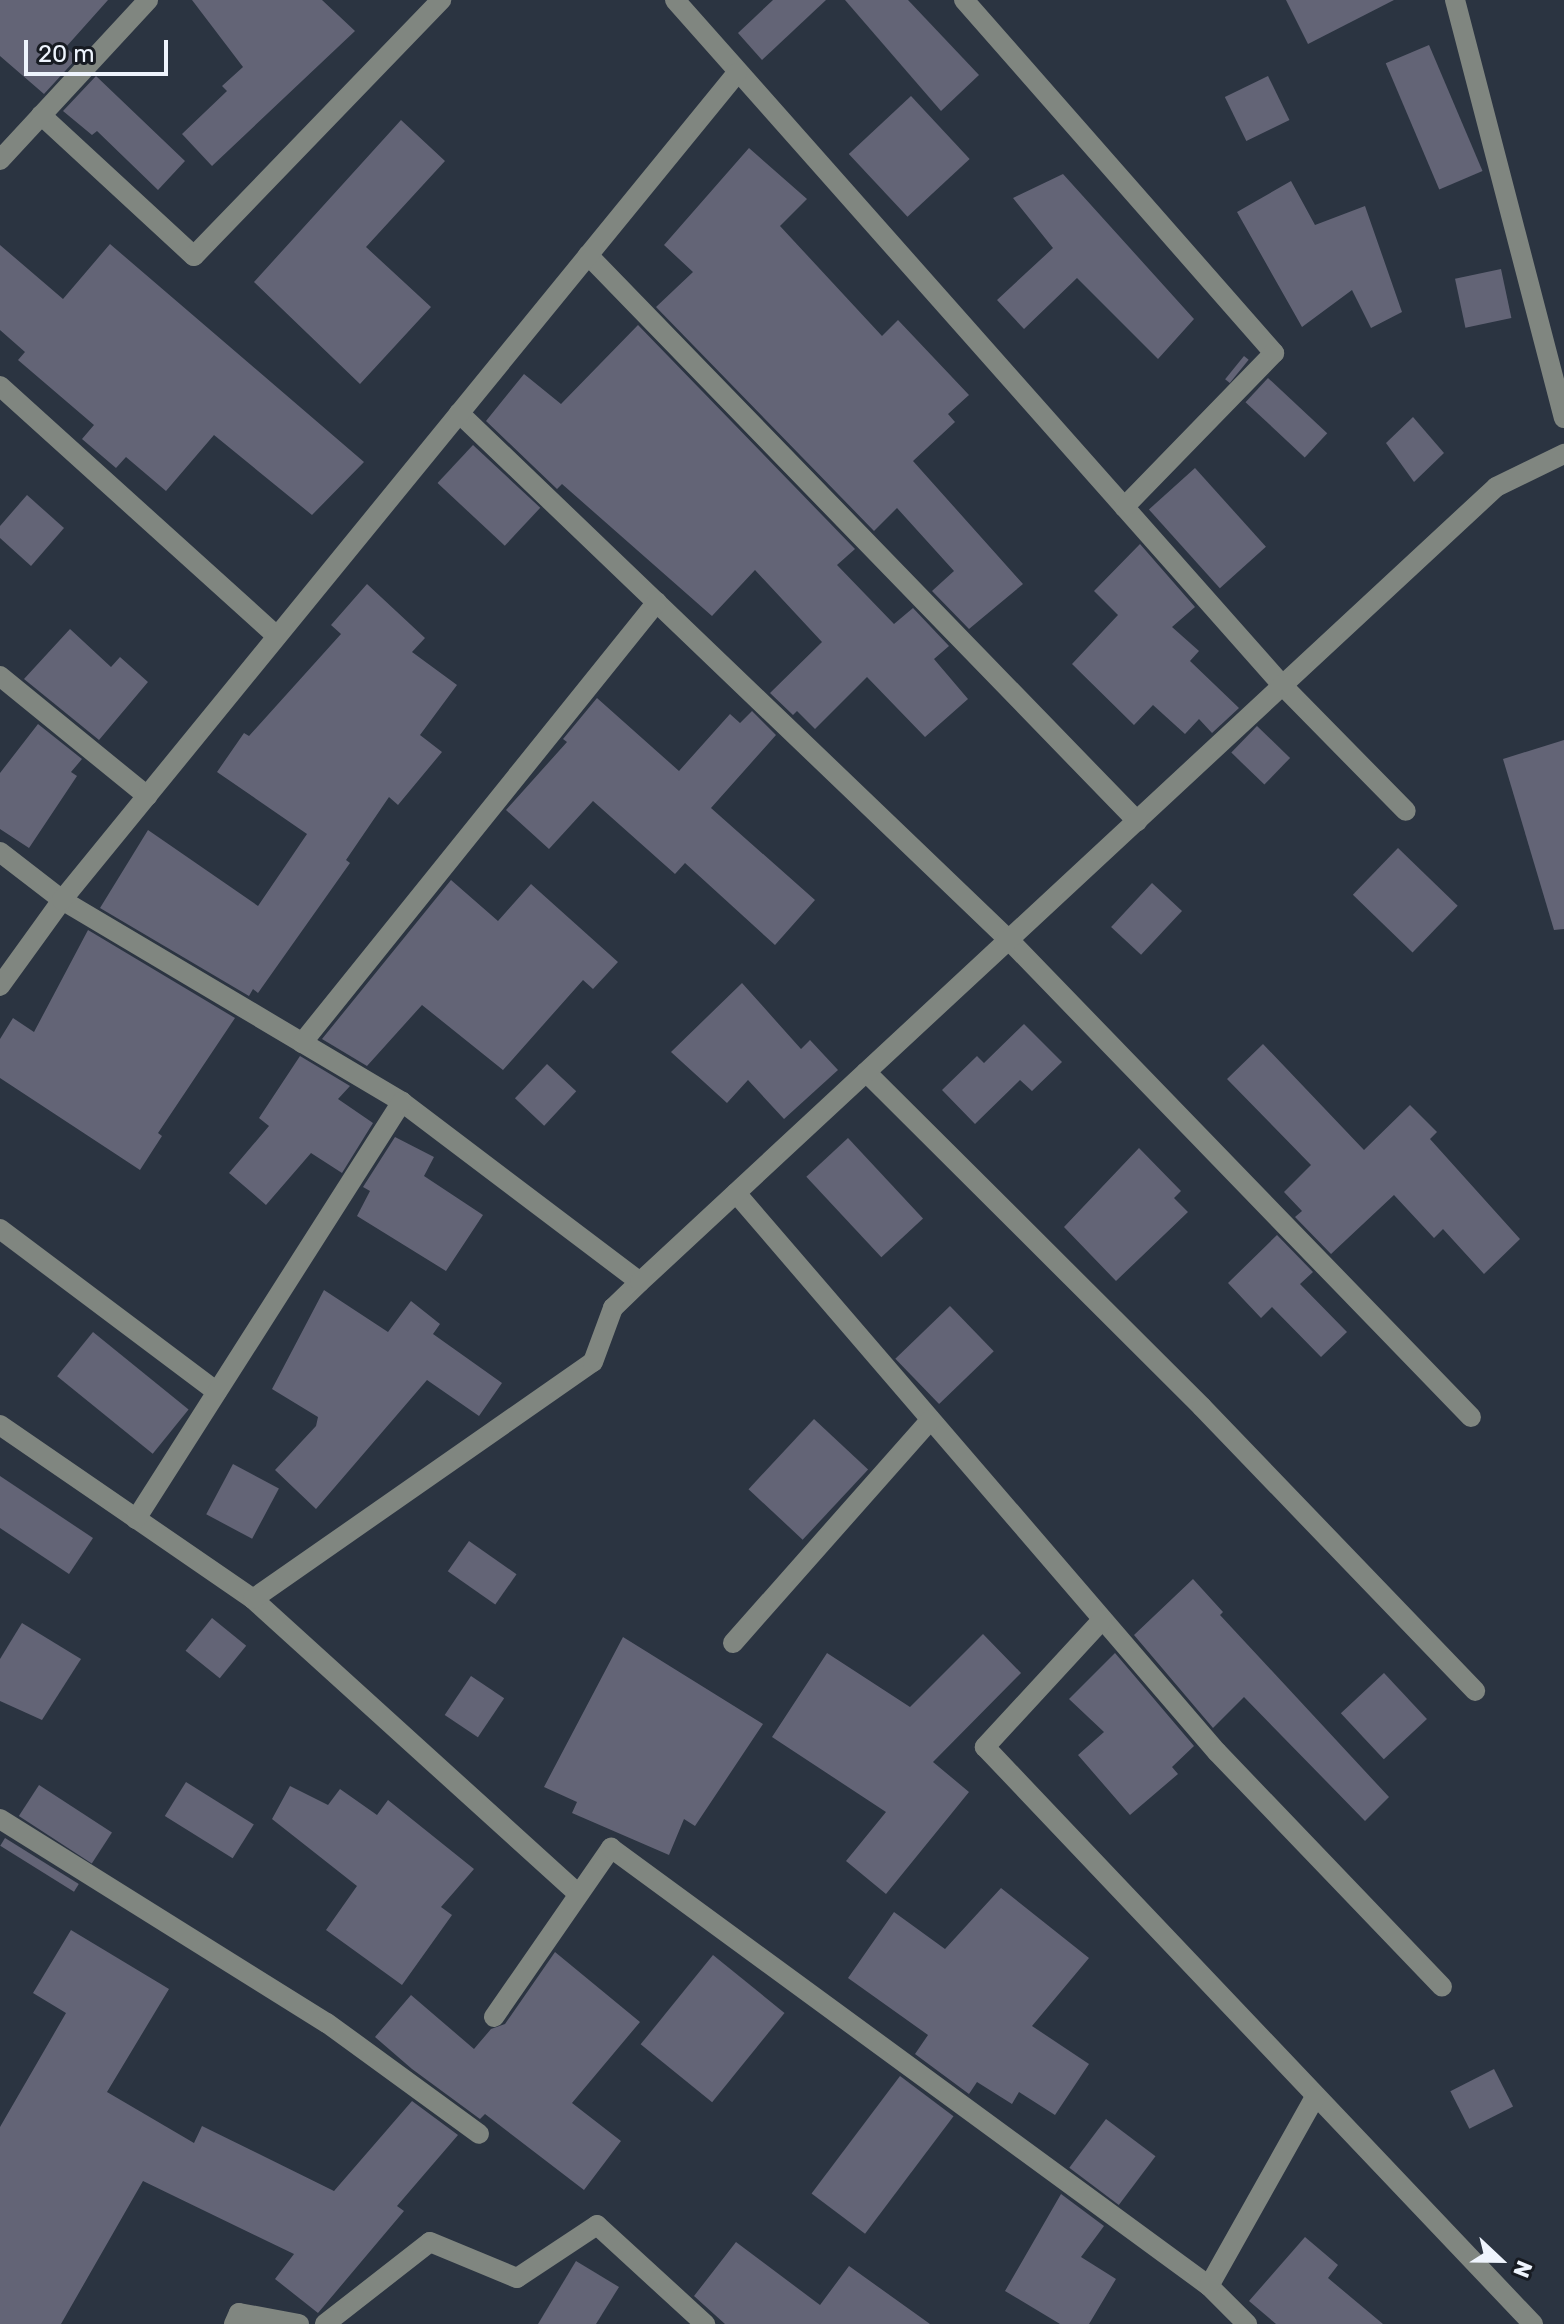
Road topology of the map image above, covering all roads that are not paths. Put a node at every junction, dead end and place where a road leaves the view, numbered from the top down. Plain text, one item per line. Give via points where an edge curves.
1 (148, 0) edge
2 (441, 0) edge
3 (675, 0) edge
4 (964, 0) edge
5 (1455, 0) edge
6 (737, 73) junction
7 (41, 115) junction
8 (0, 160) edge
9 (588, 255) junction
10 (0, 386) edge
11 (459, 413) junction
12 (1564, 418) edge
13 (1564, 454) edge
14 (1124, 507) junction
15 (657, 602) junction
16 (277, 636) junction
17 (0, 676) edge
18 (1283, 686) junction
19 (147, 796) junction
20 (1406, 811) dead end
21 (1137, 821) junction
22 (0, 852) edge
23 (62, 900) junction
24 (1009, 940) junction
25 (0, 986) edge
26 (302, 1043) junction
27 (866, 1072) junction
28 (402, 1102) junction
29 (736, 1193) junction
30 (0, 1229) edge
31 (640, 1282) junction
32 (217, 1392) junction
33 (1471, 1417) dead end
34 (930, 1420) junction
35 (0, 1425) edge
36 (136, 1519) junction
37 (253, 1599) junction
38 (1102, 1620) junction
39 (733, 1643) dead end
40 (1475, 1691) dead end
41 (0, 1819) edge
42 (576, 1892) junction
43 (1442, 1987) dead end
44 (494, 2017) dead end
45 (1315, 2097) junction
46 (479, 2134) dead end
47 (1209, 2286) junction
48 (234, 2324) edge
49 (299, 2324) edge
50 (325, 2324) edge
51 (705, 2324) edge
52 (1247, 2324) edge
53 (1533, 2324) edge

1 - 7 street
2 - 7 street via 194,256
3 - 6 street
4 - 14 street via 1274,353
5 - 12 street
6 - 9 street
6 - 14 street
7 - 8 street
9 - 11 street
9 - 21 street
10 - 16 street
11 - 15 street
11 - 16 street
13 - 18 street via 1496,487
14 - 18 street
15 - 24 street
15 - 26 street
16 - 19 street
17 - 19 street
18 - 20 street
18 - 21 street
19 - 23 street
21 - 24 street
22 - 23 street
23 - 25 street
23 - 26 street
24 - 27 street
24 - 33 street
26 - 28 street
27 - 29 street
27 - 40 street via 1202,1407
28 - 31 street
28 - 32 street
29 - 31 street
29 - 34 street
30 - 32 street
31 - 37 street via 613,1308 593,1362
32 - 36 street
34 - 38 street
34 - 39 street
35 - 36 street
36 - 37 street
37 - 42 street
38 - 43 street via 1217,1752
38 - 45 street via 985,1747
41 - 46 street via 327,2023
42 - 44 street
42 - 47 street via 611,1848
45 - 47 street
45 - 53 street
47 - 52 street
48 - 49 street via 239,2313
50 - 51 street via 430,2242 517,2278 597,2225

